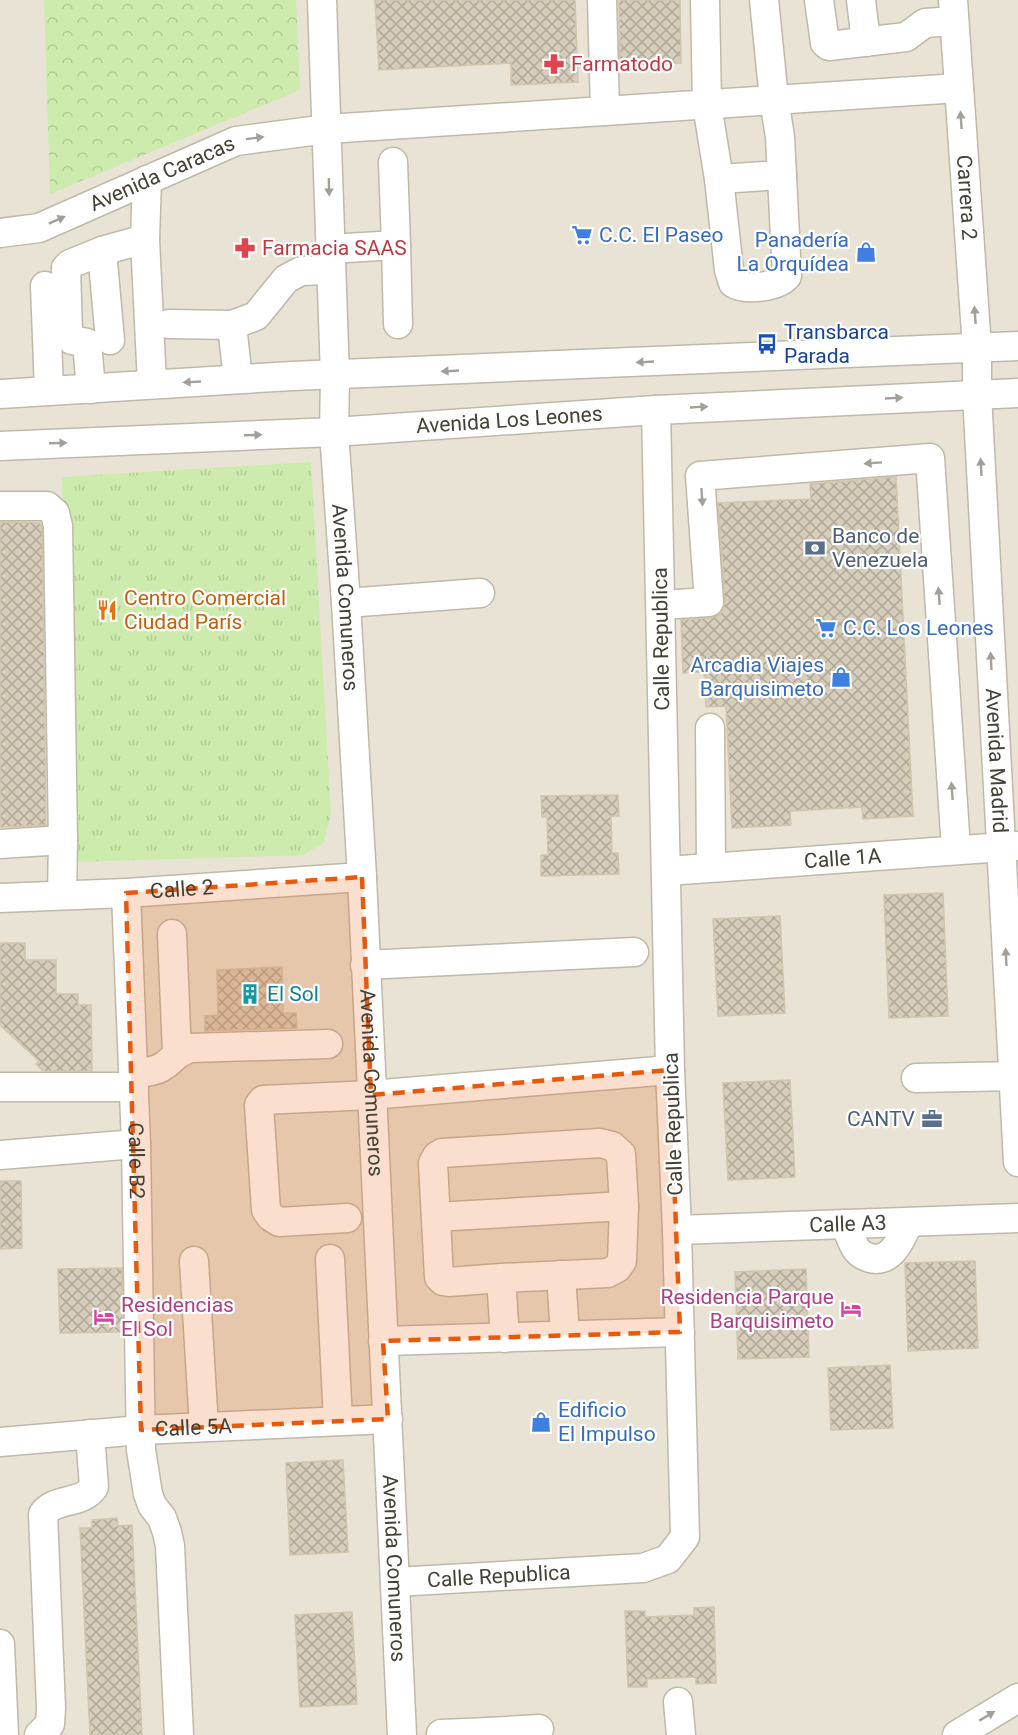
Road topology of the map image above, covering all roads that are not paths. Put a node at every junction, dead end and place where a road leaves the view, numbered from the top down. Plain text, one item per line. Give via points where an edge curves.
1 (322, 0) edge
2 (602, 0) edge
3 (705, 0) edge
4 (764, 0) edge
5 (819, 0) edge
6 (861, 0) edge
7 (954, 10) edge
8 (866, 42) junction
9 (959, 88) junction
10 (774, 99) junction
11 (707, 105) junction
12 (605, 111) junction
13 (327, 129) junction
14 (393, 162) dead end
15 (782, 175) junction
16 (719, 179) junction
17 (147, 180) junction
18 (0, 233) edge
19 (145, 238) junction
20 (396, 245) junction
21 (102, 251) junction
22 (330, 259) junction
23 (45, 286) dead end
24 (398, 324) dead end
25 (232, 325) junction
26 (159, 331) junction
27 (99, 342) junction
28 (1018, 346) edge
29 (977, 348) junction
30 (335, 376) junction
31 (238, 380) junction
32 (152, 384) junction
33 (91, 389) junction
34 (49, 391) junction
35 (1018, 393) edge
36 (0, 394) edge
37 (977, 394) junction
38 (656, 410) junction
39 (334, 432) junction
40 (0, 446) edge
41 (0, 506) edge
42 (480, 593) dead end
43 (346, 603) junction
44 (661, 605) junction
45 (710, 728) dead end
46 (1007, 772) edge
47 (63, 840) junction
48 (0, 844) edge
49 (1009, 846) edge
50 (956, 849) junction
51 (711, 867) junction
52 (667, 871) junction
53 (362, 878) junction
54 (126, 893) junction
55 (62, 895) junction
56 (0, 898) edge
57 (172, 934) dead end
58 (633, 952) dead end
59 (365, 965) junction
60 (328, 1044) dead end
61 (177, 1053) junction
62 (670, 1070) junction
63 (1016, 1076) edge
64 (916, 1078) dead end
65 (134, 1080) junction
66 (0, 1087) edge
67 (371, 1095) junction
68 (1017, 1110) edge
69 (136, 1144) junction
70 (0, 1155) edge
71 (1018, 1162) edge
72 (624, 1206) junction
73 (436, 1217) junction
74 (347, 1218) dead end
75 (1018, 1218) edge
76 (677, 1230) junction
77 (330, 1259) dead end
78 (195, 1261) dead end
79 (561, 1275) junction
80 (501, 1278) junction
81 (680, 1332) junction
82 (565, 1335) junction
83 (505, 1338) junction
84 (383, 1341) junction
85 (388, 1419) junction
86 (338, 1421) junction
87 (204, 1427) junction
88 (141, 1430) junction
89 (90, 1434) junction
90 (0, 1442) edge
91 (395, 1582) junction
92 (0, 1644) edge
93 (1018, 1698) edge
94 (678, 1702) dead end
95 (538, 1729) dead end
96 (441, 1734) edge
97 (489, 1734) edge
98 (4, 1735) edge
99 (39, 1735) edge
100 (179, 1735) edge
101 (402, 1735) edge
102 (681, 1735) edge
103 (957, 1735) edge

1 - 13 street, Avenida Comuneros
2 - 12 street
3 - 11 street
4 - 10 street
5 - 8 street via 826,46
6 - 8 street
7 - 8 street via 906,37
7 - 9 street, Carrera 2
9 - 10 street, Avenida Caracas
29 -> 9 street, Carrera 2
10 - 11 street, Avenida Caracas
10 - 15 street
11 - 12 street, Avenida Caracas
11 - 16 street
12 - 13 street, Avenida Caracas
17 -> 13 street, Avenida Caracas via 236,141
13 -> 22 street, Avenida Comuneros
14 - 20 street
15 - 16 street
15 - 16 street via 787,276 782,283 740,288 733,284 729,270
18 -> 17 street, Avenida Caracas via 39,228
17 - 19 street
19 - 21 street
19 - 26 street
20 - 22 street
20 - 24 street
21 - 27 street
21 - 27 street via 66,268 68,333 72,340
22 - 25 street via 286,279 256,316
22 - 30 street, Avenida Comuneros
23 - 34 street
25 - 26 street
25 - 31 street
26 - 27 street
26 - 32 street
27 - 33 street
28 - 29 street
29 -> 30 street
29 - 37 street, Carrera 2
30 - 31 street
30 - 39 street, Avenida Comuneros
31 -> 32 street
32 - 33 street
33 - 34 street
34 - 36 street
35 - 37 street, Avenida Los Leones
38 -> 37 street, Avenida Los Leones
46 -> 37 street, Avenida Madrid
38 - 39 street, Avenida Los Leones
38 - 44 street, Calle Republica
40 -> 39 street, Avenida Los Leones
39 - 43 street, Avenida Comuneros
41 - 47 street via 47,506 56,513
42 - 43 street
43 - 53 street, Avenida Comuneros
50 -> 44 street via 930,458 700,476 709,602
44 - 52 street, Calle Republica
45 - 51 street
46 - 49 street, Avenida Madrid
47 - 48 street
47 - 55 street
49 - 50 street, Calle 1A
63 -> 49 street, Avenida Madrid
50 - 51 street, Calle 1A
51 - 52 street, Calle 1A
52 - 62 street, Calle Republica
53 - 54 street, Calle 2
53 - 59 street, Avenida Comuneros
54 - 55 street, Calle 2
54 - 65 street, Calle B2
55 - 56 street, Calle 2
57 - 61 street
58 - 59 street
59 - 67 street, Avenida Comuneros
60 - 61 street via 190,1048
61 - 65 street via 163,1067
62 - 67 street
62 - 76 street, Calle Republica
63 - 64 street
63 - 68 street, Avenida Madrid
65 - 66 street
65 - 69 street, Calle B2
67 - 74 street via 269,1098 259,1105 266,1210 271,1217 279,1222
67 - 84 street, Avenida Comuneros
68 - 71 street, Avenida Madrid
69 - 70 street
69 - 88 street, Calle B2
72 - 73 street
72 - 73 street via 621,1154 600,1143 442,1153 433,1163
72 - 79 street via 622,1261 617,1268 608,1273
73 - 80 street via 439,1277 443,1281
75 - 76 street, Calle A3
76 - 81 street, Calle Republica
77 - 86 street
78 - 87 street
79 - 80 street
79 - 82 street
80 - 83 street
81 - 82 street
81 - 91 street, Calle Republica via 685,1537 668,1559 642,1568
82 - 83 street
83 - 84 street
84 - 85 street, Avenida Comuneros
85 - 86 street, Calle 5A
85 - 91 street, Avenida Comuneros
86 - 87 street, Calle 5A
87 - 88 street, Calle 5A
88 - 89 street, Calle 5A
88 - 100 street, Calle B2 via 148,1494 162,1518 170,1546
89 - 90 street, Calle 5A
89 - 99 street via 94,1487 89,1494 48,1508 43,1514 51,1708 50,1724
91 - 101 street, Avenida Comuneros
92 - 98 street
103 -> 93 street
94 - 102 street
95 - 97 street
96 - 97 street

